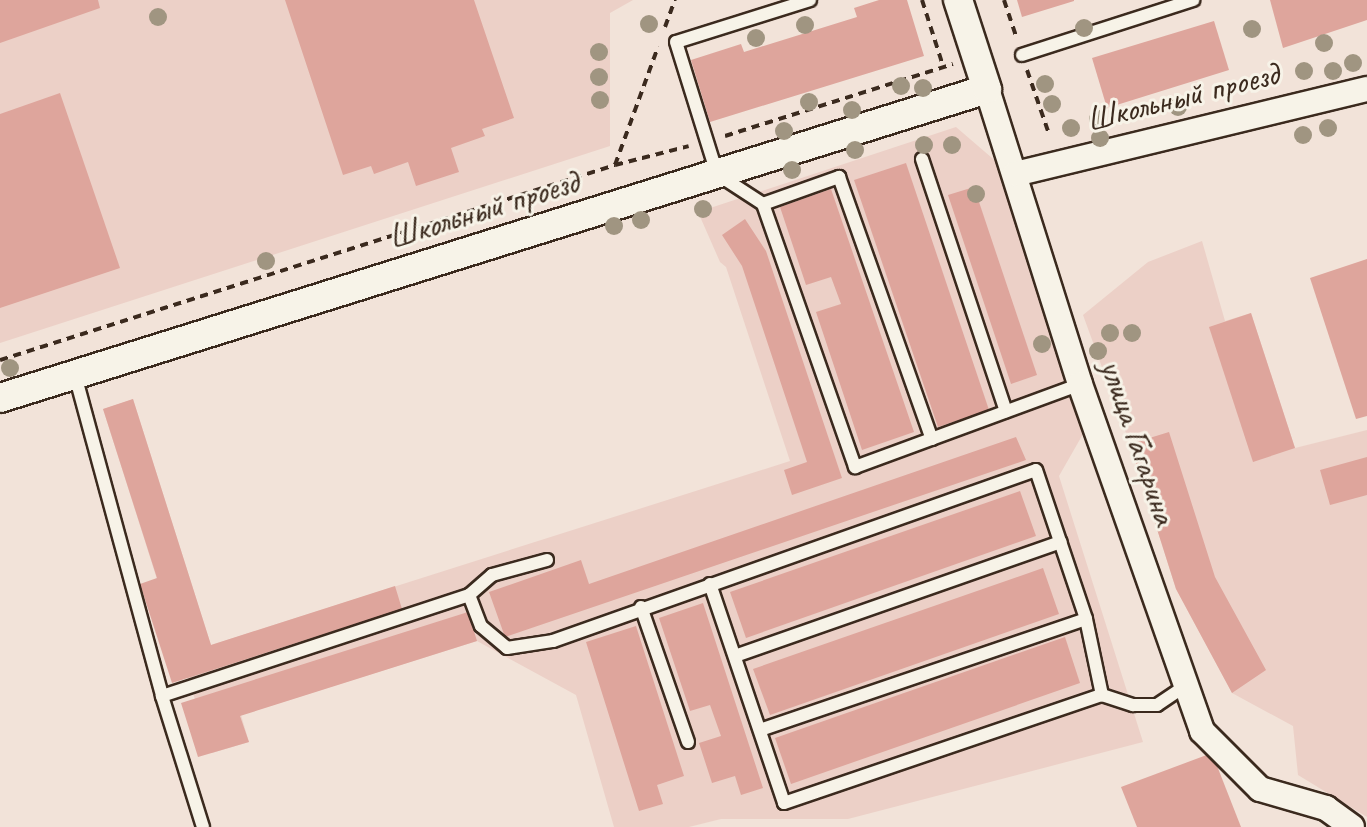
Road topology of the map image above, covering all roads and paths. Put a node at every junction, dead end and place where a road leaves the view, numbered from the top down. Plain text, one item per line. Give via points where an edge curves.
1 (675, 0) edge
2 (810, 0) edge
3 (922, 0) edge
4 (958, 0) edge
5 (1193, 0) edge
6 (664, 30) dead end
7 (659, 45) dead end
8 (1022, 55) dead end
9 (987, 89) junction
10 (1367, 89) edge
11 (707, 142) junction
12 (922, 159) dead end
13 (615, 165) junction
14 (717, 174) junction
15 (1015, 174) junction
16 (763, 204) junction
17 (0, 360) edge
18 (75, 375) junction
19 (1080, 384) junction
20 (0, 398) edge
21 (1006, 411) junction
22 (932, 439) junction
23 (1061, 542) junction
24 (547, 560) dead end
25 (710, 584) junction
26 (469, 595) junction
27 (641, 607) junction
28 (1086, 619) junction
29 (735, 656) junction
30 (1187, 685) junction
31 (1102, 695) junction
32 (162, 696) junction
33 (760, 730) junction
34 (688, 742) dead end
35 (203, 827) edge
36 (1352, 827) edge

1 - 6 path
2 - 11 lane via 676,42
3 - 11 path via 943,66
4 - 9 street, улица Гагарина
5 - 8 lane
7 - 13 path
9 - 14 street, Школьный проезд
9 - 15 street, улица Гагарина
10 - 15 street, Школьный проезд
11 - 13 path
11 - 14 lane
12 - 21 lane
13 - 17 path
14 - 16 lane
14 - 18 street, Школьный проезд
15 - 19 street, улица Гагарина
16 - 22 lane via 839,177
16 - 22 lane via 855,467
18 - 20 street, Школьный проезд
18 - 32 lane
19 - 21 lane
19 - 30 street, улица Гагарина
21 - 22 lane
23 - 25 lane via 1036,470
23 - 28 lane
23 - 29 lane
24 - 26 lane via 492,575
25 - 27 lane
25 - 29 lane
26 - 27 lane via 481,626 507,648 553,641
26 - 32 lane
27 - 34 lane
28 - 31 lane
28 - 33 lane
29 - 33 lane
30 - 31 lane via 1157,705 1133,705
30 - 36 street, улица Гагарина via 1202,731 1260,789 1326,808
31 - 33 lane via 784,803
32 - 35 lane

